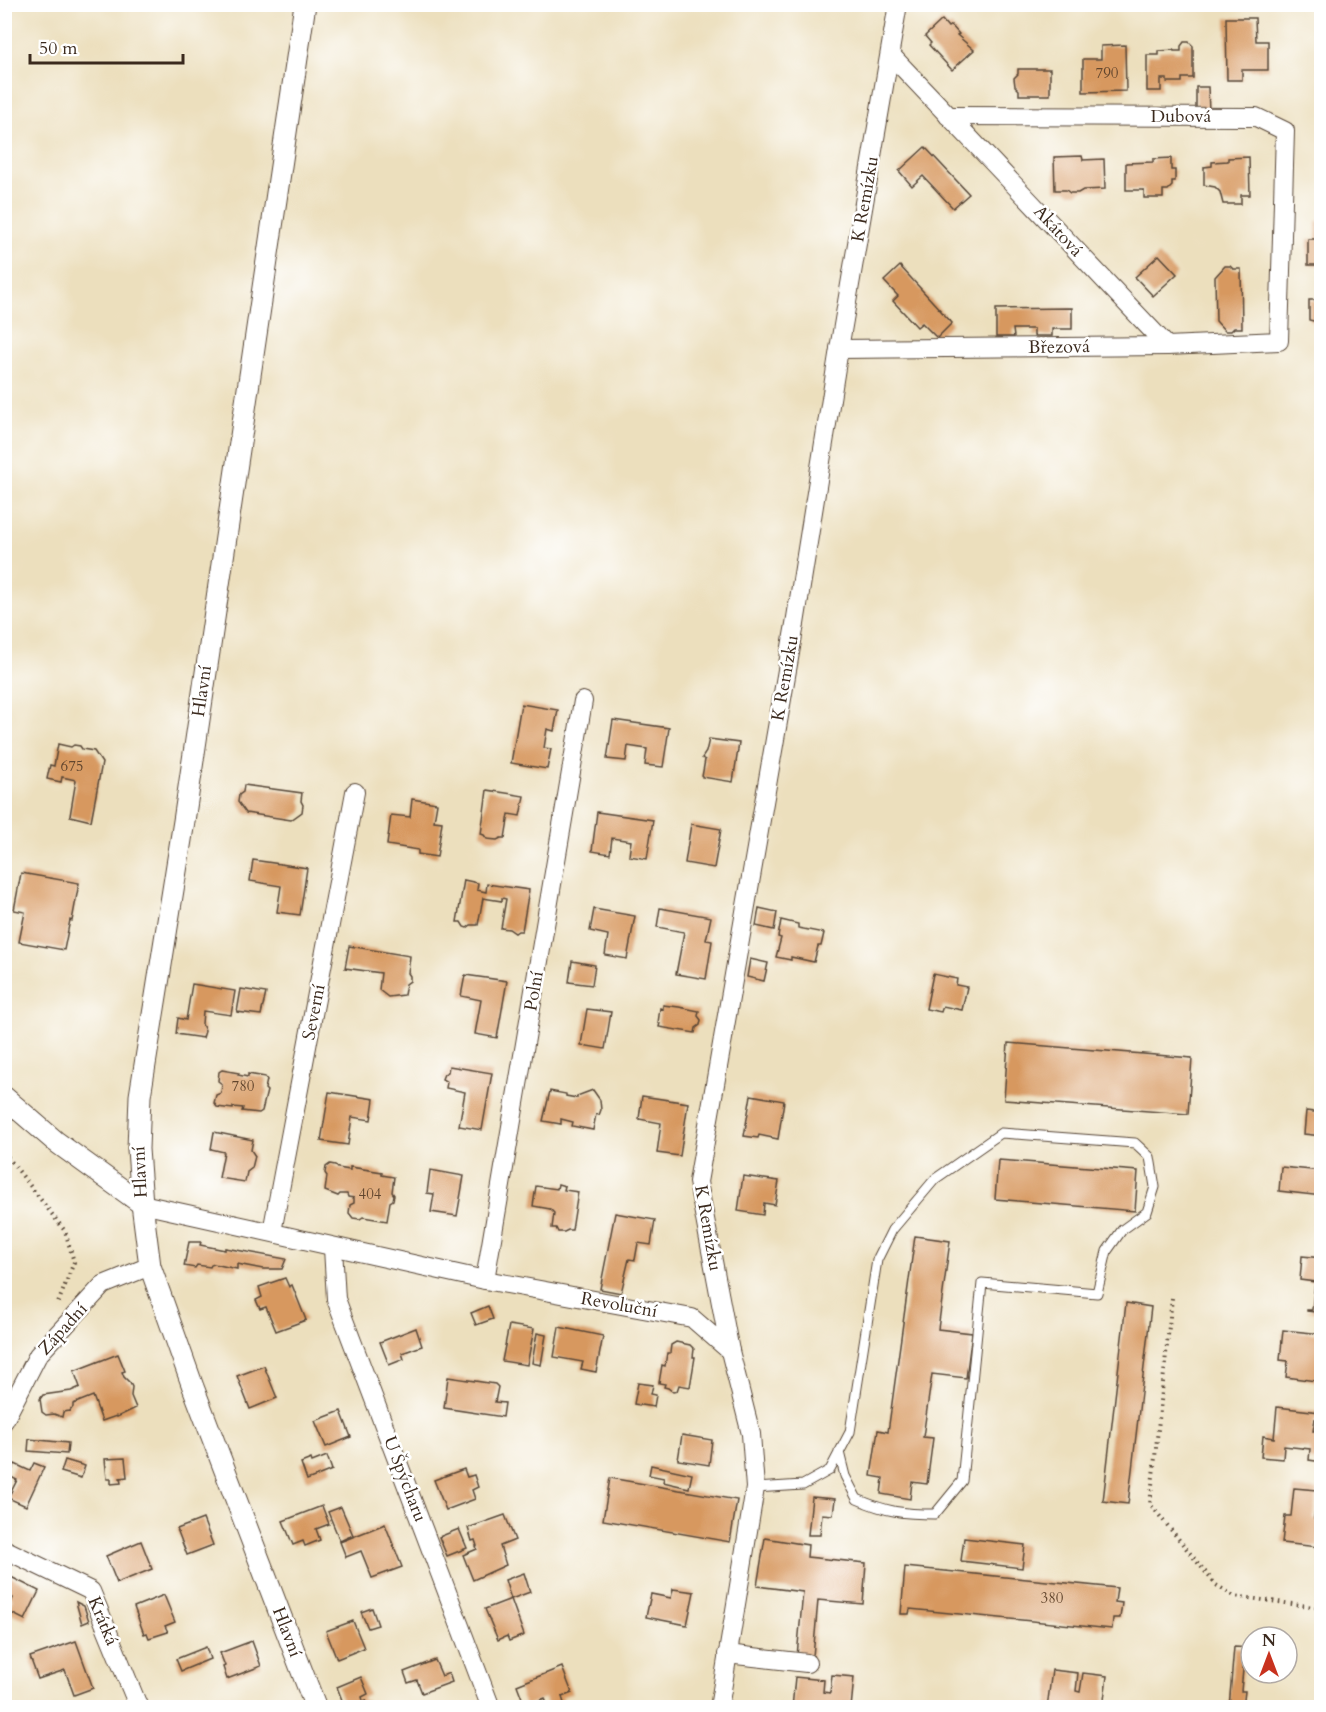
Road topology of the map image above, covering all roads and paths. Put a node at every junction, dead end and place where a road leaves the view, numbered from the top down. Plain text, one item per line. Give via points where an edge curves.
1 (305, 4) edge
2 (898, 4) edge
3 (890, 54) junction
4 (948, 116) junction
5 (1279, 341) joint
6 (1167, 346) junction
7 (839, 349) junction
8 (583, 701) dead end
9 (355, 792) dead end
10 (4, 1097) edge
11 (4, 1152) edge
12 (142, 1204) junction
13 (272, 1232) junction
14 (333, 1248) junction
15 (150, 1266) junction
16 (485, 1280) junction
17 (1172, 1298) dead end
18 (54, 1314) dead end
19 (730, 1351) junction
20 (4, 1421) edge
21 (839, 1452) junction
22 (755, 1488) junction
23 (4, 1549) edge
24 (1322, 1608) edge
25 (727, 1654) junction
26 (807, 1664) dead end
27 (132, 1689) junction
28 (122, 1707) edge
29 (139, 1707) edge
30 (316, 1707) edge
31 (491, 1707) edge
32 (719, 1707) edge

1 - 12 street, Hlavní via 140,1096
2 - 3 street, K Remízku
3 - 4 street
3 - 7 street, K Remízku
4 - 5 street, Dubová via 1256,117 1285,131
4 - 6 street, Akátová
5 - 6 street, Březová
6 - 7 street, Březová
7 - 19 street, K Remízku via 698,1182
8 - 16 street, Polní
9 - 13 street, Severní
10 - 12 street via 55,1141
11 - 18 path via 65,1231 74,1262
12 - 13 street, Revoluční
12 - 15 street, Hlavní
13 - 14 street, Revoluční
14 - 16 street, Revoluční
14 - 31 street, U Špýcharu via 336,1299
15 - 20 street, Západní via 103,1285 38,1355
15 - 30 street, Hlavní
16 - 19 street, Revoluční via 692,1318
17 - 24 path via 1150,1504 1216,1585 1234,1596
19 - 22 street via 751,1434
21 - 21 lane via 850,1432 877,1260 891,1230 935,1179 1001,1133 1135,1143 1150,1157 1155,1187 1147,1212 1122,1230 1107,1251 1097,1293 982,1283 962,1480 935,1514 908,1514 857,1499
21 - 22 lane via 830,1470 803,1485
22 - 25 street
23 - 27 street, Krátká via 91,1591
25 - 26 street
25 - 32 street
27 - 28 street
27 - 29 street, Krátká

